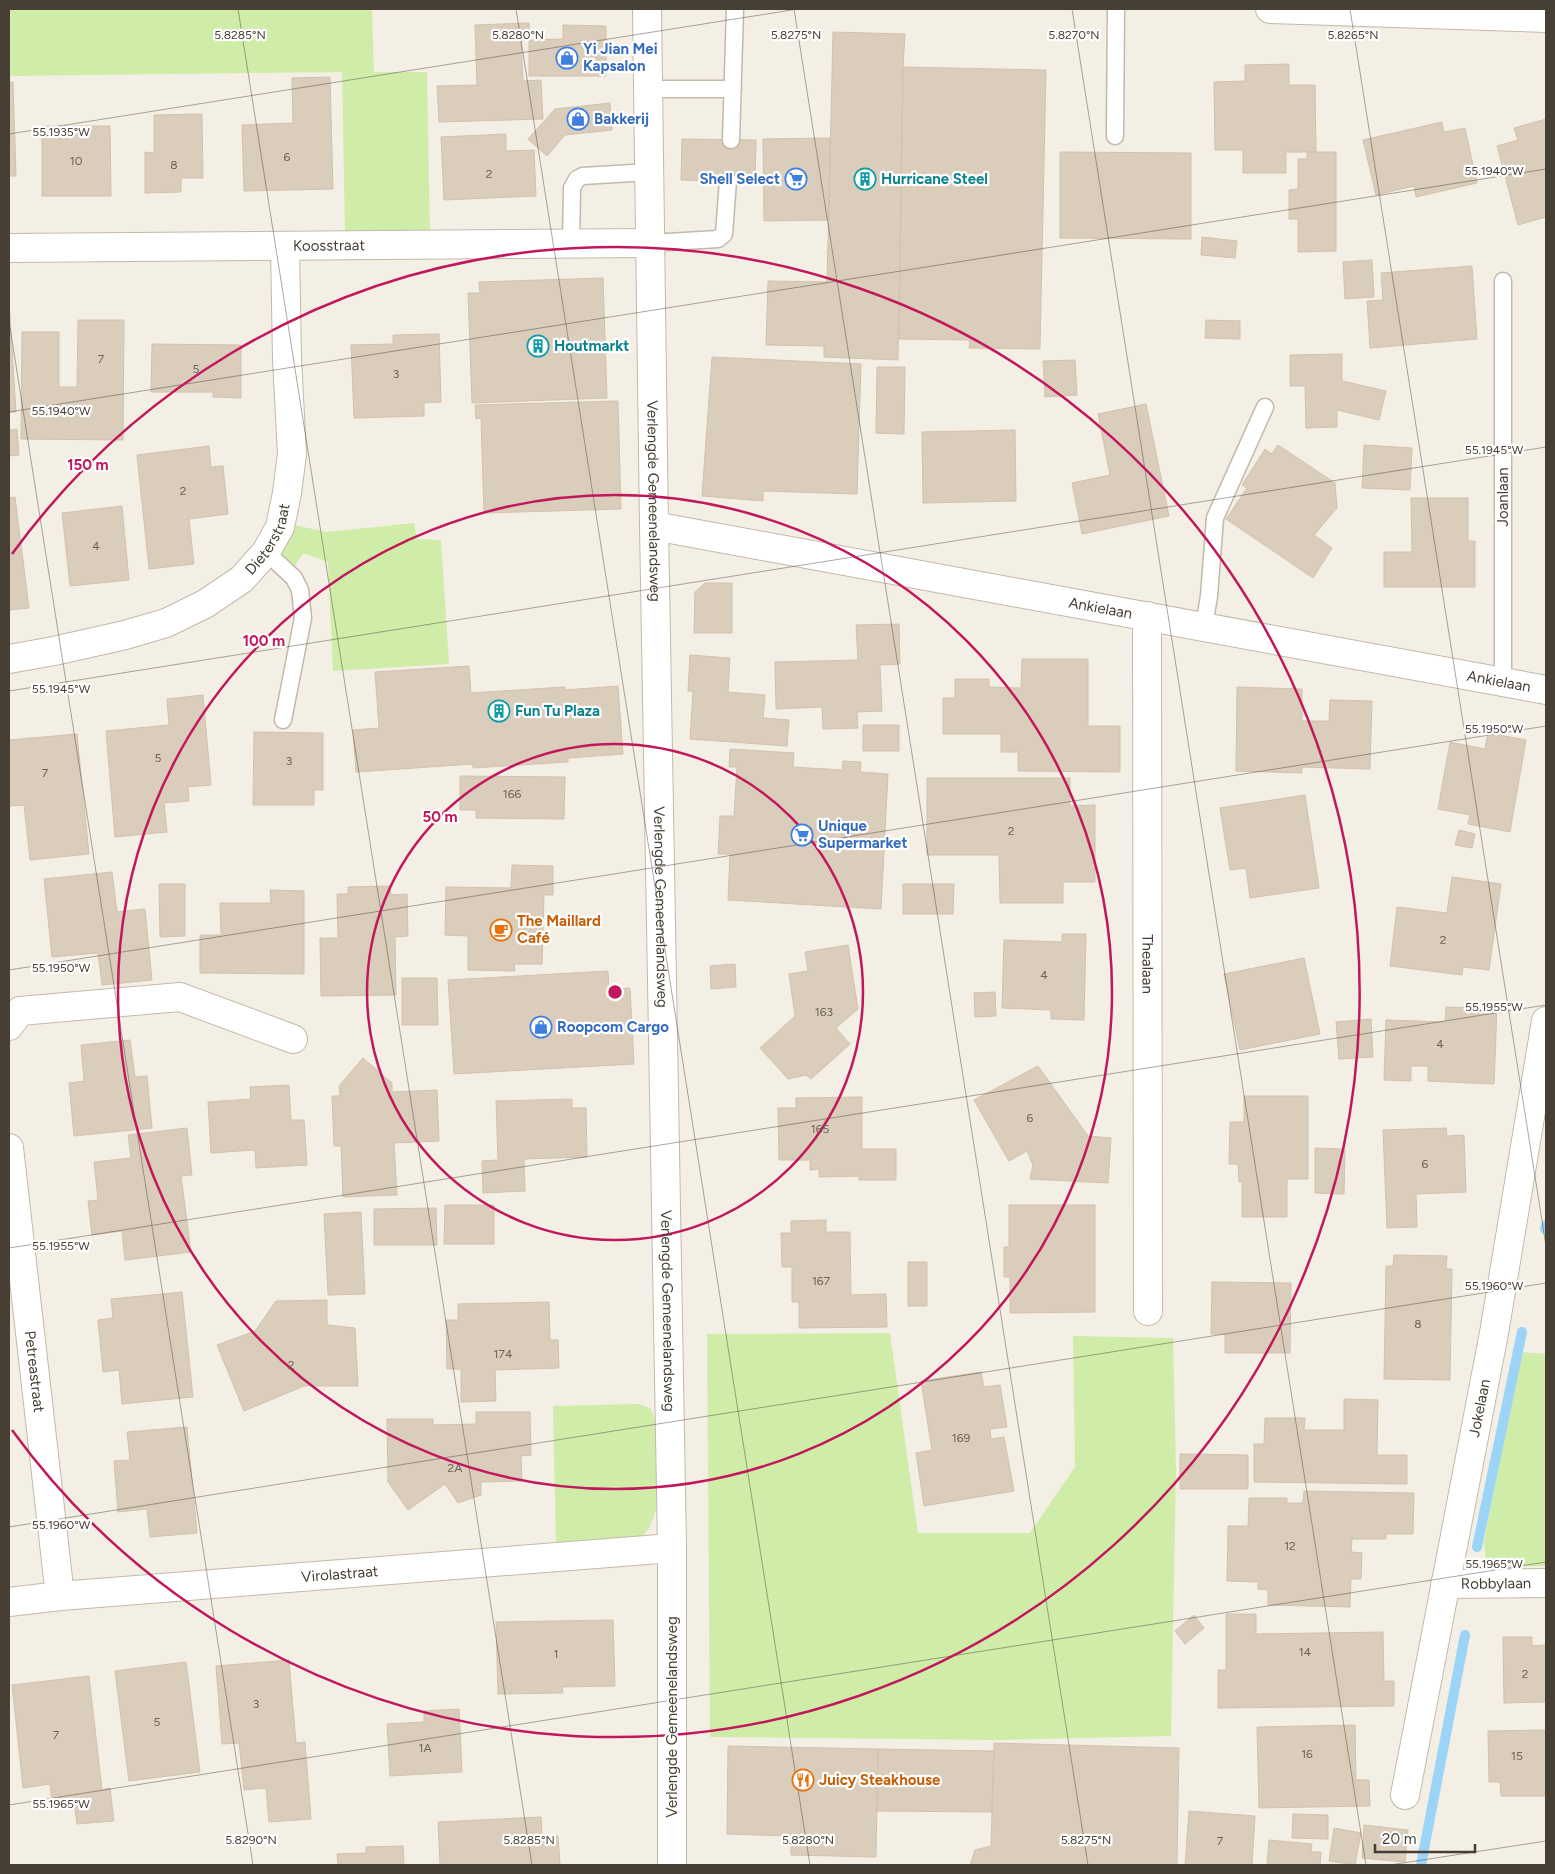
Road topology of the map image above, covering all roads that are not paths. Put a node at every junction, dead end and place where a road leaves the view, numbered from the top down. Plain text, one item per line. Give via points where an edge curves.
1 (647, 9) edge
2 (735, 9) edge
3 (1116, 9) edge
4 (1270, 9) edge
5 (1546, 18) edge
6 (648, 89) junction
7 (733, 89) junction
8 (1115, 136) dead end
9 (731, 140) dead end
10 (649, 172) junction
11 (728, 181) dead end
12 (650, 243) junction
13 (571, 244) junction
14 (285, 246) junction
15 (9, 248) edge
16 (1502, 281) dead end
17 (1266, 407) dead end
18 (654, 526) junction
19 (266, 552) junction
20 (1147, 616) junction
21 (1204, 626) junction
22 (9, 660) edge
23 (1503, 682) junction
24 (1546, 690) edge
25 (283, 720) dead end
26 (1546, 1021) edge
27 (9, 1026) edge
28 (293, 1039) dead end
29 (9, 1148) edge
30 (1148, 1311) dead end
31 (672, 1548) junction
32 (1445, 1584) junction
33 (1546, 1584) edge
34 (60, 1596) junction
35 (9, 1602) edge
36 (1405, 1796) dead end
37 (672, 1865) edge

1 - 6 street, Verlengde Gemeenelandsweg
2 - 7 lane
3 - 8 lane
4 - 5 street
6 - 7 lane
6 - 10 street, Verlengde Gemeenelandsweg
7 - 9 lane
10 - 12 street, Verlengde Gemeenelandsweg
10 - 13 lane via 577,179 572,188
11 - 12 lane via 724,234 718,239
12 - 13 street, Koosstraat
12 - 18 street, Verlengde Gemeenelandsweg
13 - 14 street, Koosstraat
14 - 15 street, Koosstraat
14 - 19 street, Dieterstraat via 292,454 280,527
16 - 23 lane, Joanlaan
17 - 21 lane via 1214,518
18 - 20 street, Ankielaan
18 - 31 street, Verlengde Gemeenelandsweg
19 - 22 street, Dieterstraat via 242,579 205,604 166,623
19 - 25 lane via 294,578 300,590 303,618
20 - 21 street, Ankielaan
20 - 30 street, Thealaan
21 - 23 street, Ankielaan
23 - 24 street, Ankielaan
26 - 32 street, Jokelaan via 1494,1333
27 - 28 street via 20,1011 180,997
29 - 34 street, Petreastraat
31 - 34 street, Virolastraat
31 - 37 street, Verlengde Gemeenelandsweg
32 - 33 street, Robbylaan
32 - 36 street, Jokelaan
34 - 35 street, Virolastraat

